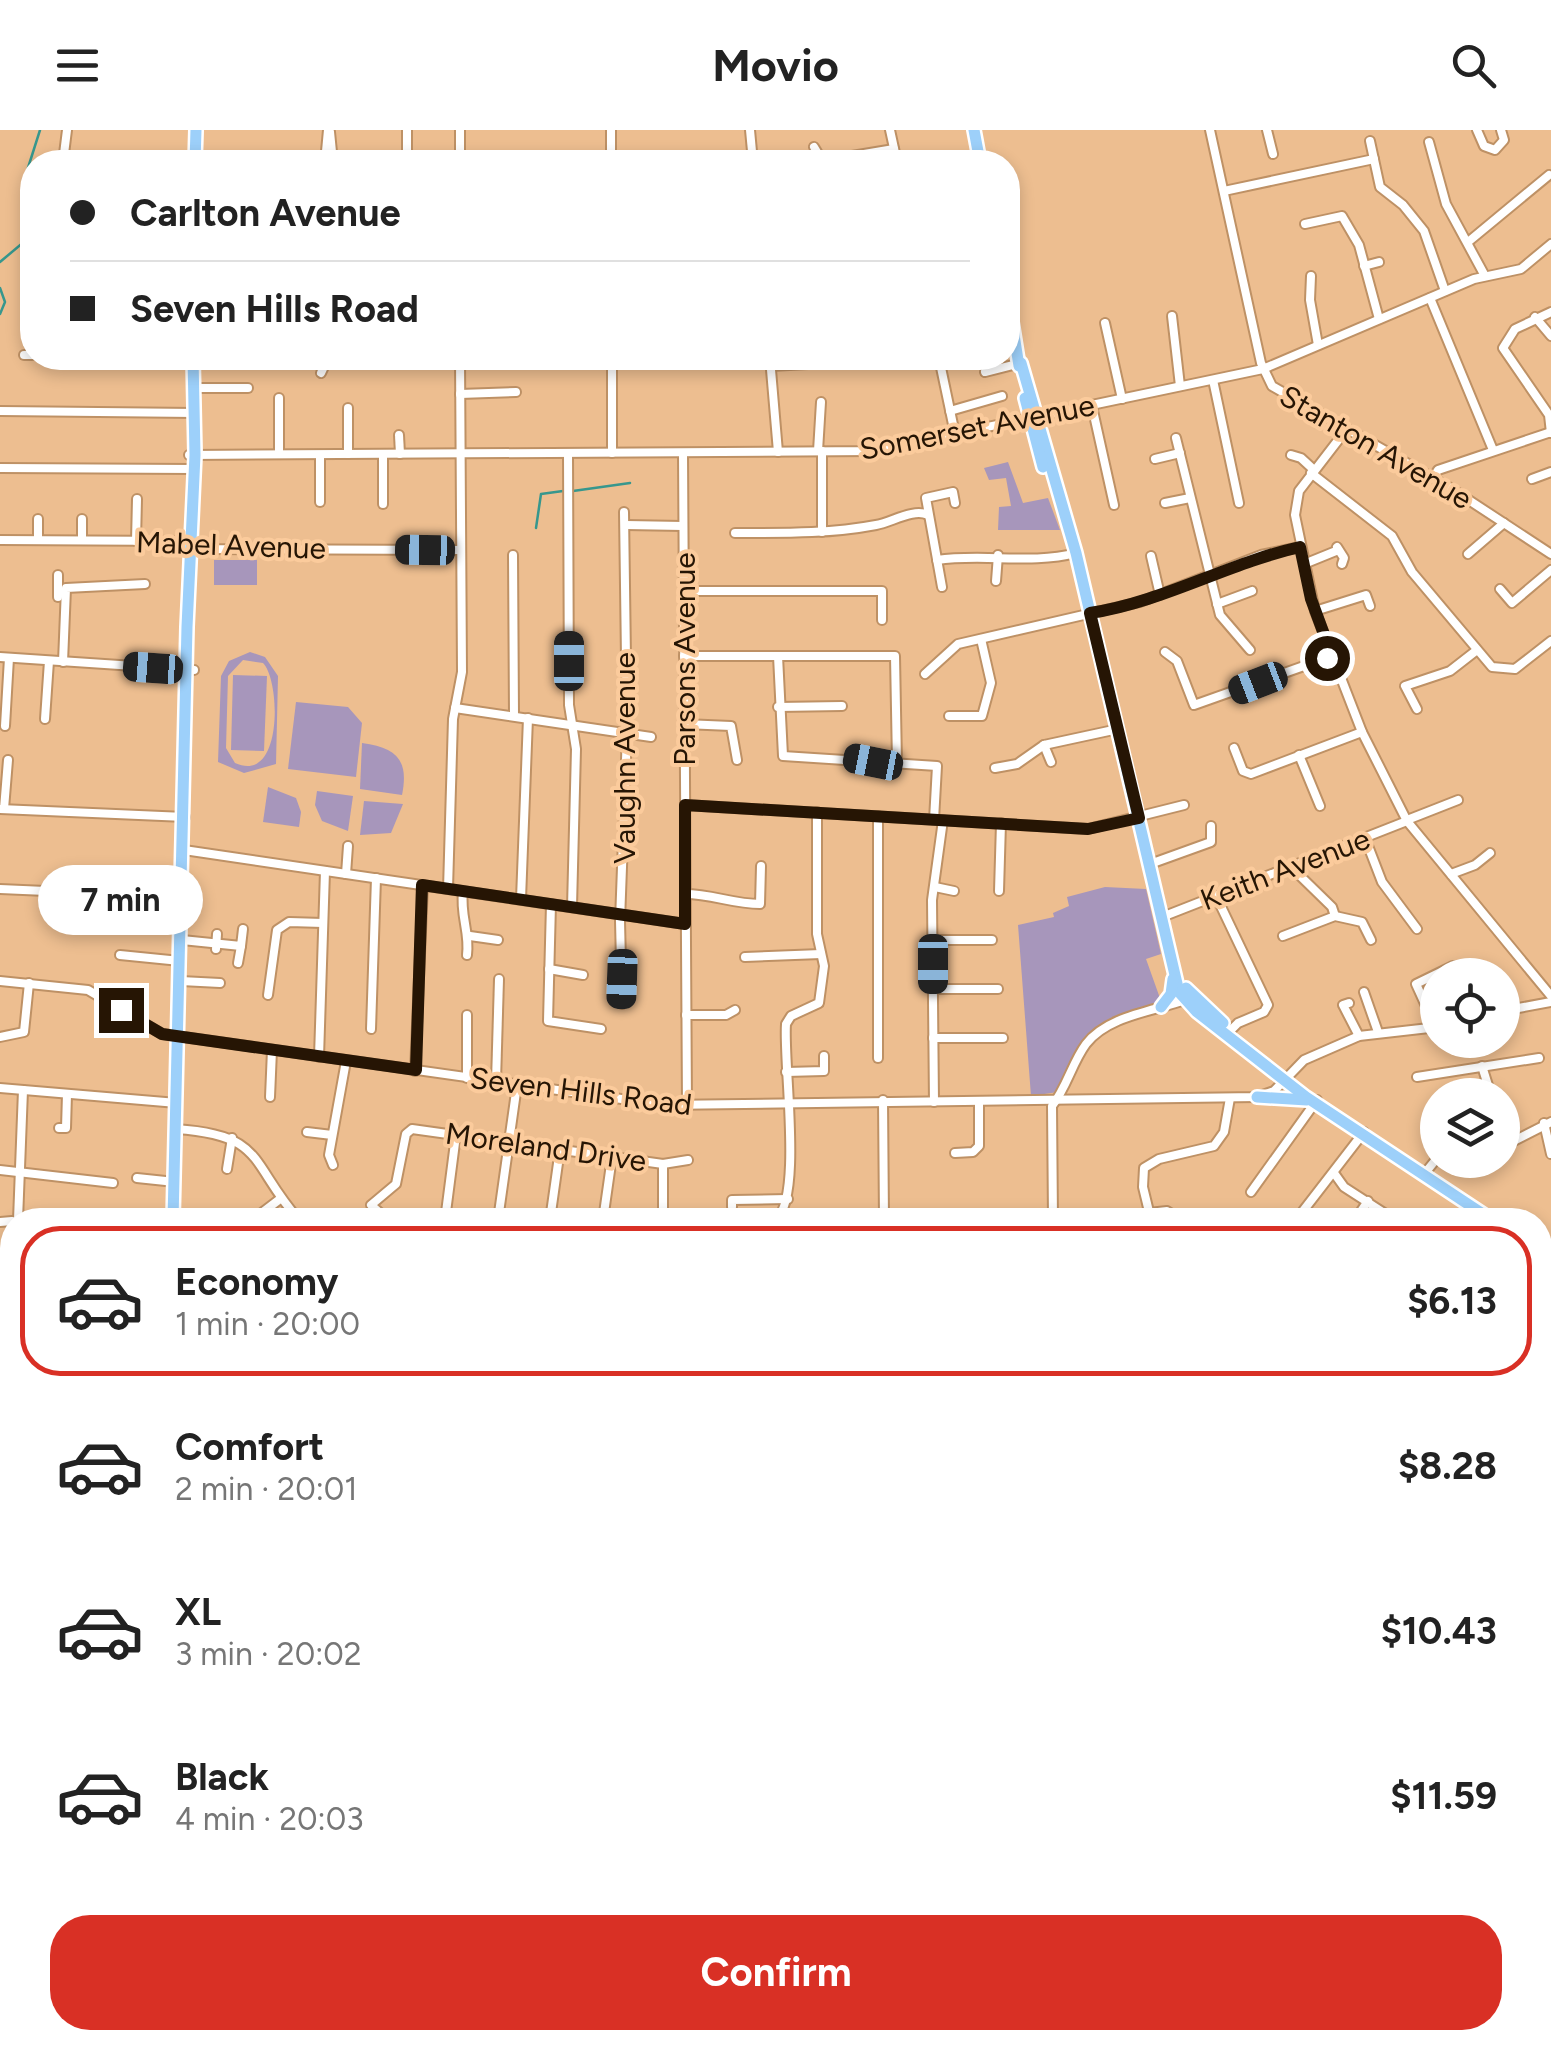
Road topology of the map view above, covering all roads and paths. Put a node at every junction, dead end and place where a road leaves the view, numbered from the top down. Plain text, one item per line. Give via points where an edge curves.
1 (890, 130) edge
2 (1210, 130) edge
3 (1267, 130) edge
4 (1477, 130) edge
5 (1502, 130) edge
6 (1370, 141) dead end
7 (1429, 142) dead end
8 (814, 147) dead end
9 (894, 149) joint
10 (816, 150) edge
11 (888, 150) edge
12 (1273, 154) dead end
13 (1374, 159) junction
14 (1550, 175) edge
15 (1224, 191) junction
16 (1305, 224) dead end
17 (1468, 242) junction
18 (1551, 244) edge
19 (1379, 262) dead end
20 (1364, 266) junction
21 (1311, 276) dead end
22 (1485, 276) junction
23 (1445, 291) junction
24 (1430, 298) junction
25 (1551, 312) edge
26 (1172, 316) dead end
27 (1535, 318) junction
28 (1379, 319) junction
29 (1105, 323) dead end
30 (1551, 336) edge
31 (1318, 345) junction
32 (1020, 358) edge
33 (1021, 363) joint
34 (1263, 368) junction
35 (193, 370) edge
36 (194, 370) edge
37 (322, 370) edge
38 (460, 370) edge
39 (612, 370) edge
40 (771, 370) edge
41 (941, 370) edge
42 (992, 370) edge
43 (984, 372) dead end
44 (321, 373) dead end
45 (1213, 380) junction
46 (1180, 386) junction
47 (196, 388) junction
48 (248, 388) dead end
49 (516, 392) dead end
50 (460, 394) junction
51 (1002, 396) dead end
52 (279, 398) dead end
53 (1122, 400) junction
54 (821, 402) dead end
55 (1092, 406) junction
56 (348, 408) dead end
57 (950, 411) junction
58 (0, 412) edge
59 (192, 413) junction
60 (1033, 418) junction
61 (1346, 430) junction
62 (1551, 433) edge
63 (955, 434) junction
64 (399, 435) dead end
65 (1176, 438) dead end
66 (1494, 450) junction
67 (820, 451) junction
68 (682, 452) junction
69 (778, 452) junction
70 (1180, 452) junction
71 (568, 453) junction
72 (612, 453) junction
73 (192, 454) junction
74 (278, 454) junction
75 (348, 454) junction
76 (383, 454) junction
77 (400, 454) junction
78 (461, 454) junction
79 (320, 455) junction
80 (1291, 456) dead end
81 (1155, 459) dead end
82 (0, 468) edge
83 (192, 469) junction
84 (1312, 472) junction
85 (1551, 472) edge
86 (1434, 478) junction
87 (1532, 479) dead end
88 (1190, 498) junction
89 (137, 499) dead end
90 (320, 502) dead end
91 (955, 503) dead end
92 (1165, 503) dead end
93 (1239, 503) dead end
94 (383, 504) dead end
95 (1114, 505) dead end
96 (624, 512) dead end
97 (928, 515) junction
98 (38, 519) dead end
99 (82, 519) dead end
100 (1504, 523) junction
101 (626, 526) junction
102 (683, 526) junction
103 (822, 532) junction
104 (734, 533) dead end
105 (0, 540) edge
106 (38, 540) junction
107 (82, 540) junction
108 (136, 540) junction
109 (190, 546) junction
110 (1300, 547) junction
111 (461, 550) junction
112 (1076, 553) junction
113 (1468, 554) dead end
114 (1551, 554) edge
115 (513, 555) dead end
116 (998, 555) junction
117 (1151, 556) dead end
118 (937, 560) junction
119 (1304, 564) junction
120 (1342, 564) dead end
121 (1551, 570) edge
122 (1210, 575) junction
123 (56, 579) dead end
124 (996, 581) dead end
125 (145, 584) dead end
126 (942, 587) dead end
127 (1500, 588) dead end
128 (684, 591) junction
129 (1252, 591) dead end
130 (1160, 595) junction
131 (1218, 604) junction
132 (1370, 606) dead end
133 (1316, 611) junction
134 (1090, 613) junction
135 (882, 620) dead end
136 (981, 638) junction
137 (1551, 641) edge
138 (1250, 650) dead end
139 (1476, 650) junction
140 (1164, 652) dead end
141 (684, 656) junction
142 (778, 656) junction
143 (1332, 656) junction
144 (5, 658) edge
145 (56, 661) junction
146 (190, 670) junction
147 (925, 674) dead end
148 (842, 706) dead end
149 (778, 707) junction
150 (455, 708) junction
151 (1417, 709) dead end
152 (514, 716) junction
153 (949, 716) dead end
154 (528, 718) junction
155 (45, 719) dead end
156 (684, 724) junction
157 (573, 725) junction
158 (5, 726) dead end
159 (1118, 728) junction
160 (1362, 732) junction
161 (627, 733) junction
162 (651, 737) dead end
163 (1044, 745) junction
164 (1234, 748) dead end
165 (1299, 755) junction
166 (8, 760) dead end
167 (737, 760) dead end
168 (1051, 762) dead end
169 (897, 763) junction
170 (995, 768) dead end
171 (1458, 800) dead end
172 (685, 805) junction
173 (1184, 805) dead end
174 (1320, 806) dead end
175 (2, 809) edge
176 (816, 812) junction
177 (878, 816) junction
178 (185, 817) junction
179 (1139, 818) junction
180 (939, 820) junction
181 (1407, 821) junction
182 (1001, 823) junction
183 (1211, 826) dead end
184 (1365, 838) junction
185 (348, 846) dead end
186 (184, 850) junction
187 (1490, 854) dead end
188 (1150, 864) junction
189 (761, 866) dead end
190 (1292, 867) junction
191 (325, 871) junction
192 (346, 874) junction
193 (1451, 874) junction
194 (376, 878) junction
195 (422, 885) junction
196 (934, 887) junction
197 (0, 888) edge
198 (448, 889) junction
199 (954, 891) dead end
200 (998, 891) dead end
201 (463, 892) junction
202 (685, 894) junction
203 (1216, 896) junction
204 (183, 897) junction
205 (522, 899) junction
206 (552, 904) junction
207 (572, 907) junction
208 (622, 914) junction
209 (1335, 916) junction
210 (1162, 917) junction
211 (323, 923) junction
212 (685, 924) junction
213 (243, 929) dead end
214 (1417, 929) dead end
215 (470, 936) junction
216 (1283, 936) dead end
217 (182, 940) junction
218 (498, 940) dead end
219 (933, 940) junction
220 (992, 940) dead end
221 (1371, 940) dead end
222 (240, 946) junction
223 (822, 954) junction
224 (120, 955) dead end
225 (467, 955) dead end
226 (745, 957) dead end
227 (181, 961) junction
228 (238, 963) dead end
229 (549, 969) junction
230 (583, 975) dead end
231 (1174, 976) junction
232 (499, 978) dead end
233 (0, 981) edge
234 (181, 981) junction
235 (29, 983) junction
236 (220, 983) dead end
237 (933, 989) junction
238 (998, 989) dead end
239 (1364, 992) dead end
240 (268, 996) dead end
241 (1188, 998) junction
242 (1551, 999) edge
243 (1350, 1003) dead end
244 (622, 1004) dead end
245 (1161, 1007) junction
246 (1520, 1007) edge
247 (735, 1010) dead end
248 (467, 1015) dead end
249 (686, 1015) junction
250 (371, 1029) dead end
251 (1420, 1029) edge
252 (600, 1030) dead end
253 (1228, 1032) junction
254 (1378, 1032) junction
255 (1359, 1036) junction
256 (1, 1037) edge
257 (179, 1037) junction
258 (933, 1038) junction
259 (1003, 1038) dead end
260 (272, 1050) junction
261 (824, 1056) dead end
262 (318, 1057) junction
263 (878, 1058) dead end
264 (1539, 1058) dead end
265 (346, 1061) junction
266 (1482, 1066) junction
267 (416, 1070) junction
268 (786, 1072) junction
269 (1286, 1076) junction
270 (1417, 1077) dead end
271 (468, 1078) junction
272 (1486, 1078) edge
273 (496, 1082) junction
274 (517, 1085) junction
275 (0, 1088) edge
276 (23, 1090) junction
277 (67, 1094) junction
278 (270, 1097) dead end
279 (1256, 1097) junction
280 (1230, 1098) junction
281 (1056, 1100) junction
282 (883, 1101) junction
283 (1315, 1101) junction
284 (934, 1102) junction
285 (979, 1102) junction
286 (177, 1103) junction
287 (787, 1104) junction
288 (687, 1106) junction
289 (1548, 1123) edge
290 (60, 1128) dead end
291 (176, 1128) junction
292 (308, 1132) dead end
293 (1364, 1132) junction
294 (456, 1134) junction
295 (332, 1136) junction
296 (232, 1138) junction
297 (1520, 1141) edge
298 (509, 1142) junction
299 (560, 1149) junction
300 (955, 1153) dead end
301 (1551, 1154) edge
302 (612, 1156) junction
303 (688, 1160) dead end
304 (663, 1164) junction
305 (333, 1165) dead end
306 (226, 1169) dead end
307 (0, 1170) edge
308 (1420, 1170) edge
309 (20, 1172) junction
310 (1334, 1173) junction
311 (136, 1178) dead end
312 (1432, 1178) edge
313 (113, 1182) dead end
314 (174, 1182) junction
315 (1252, 1192) dead end
316 (280, 1198) junction
317 (788, 1199) junction
318 (1368, 1201) junction
319 (732, 1207) dead end
320 (16, 1208) edge
321 (173, 1208) edge
322 (267, 1208) edge
323 (288, 1208) edge
324 (374, 1208) edge
325 (447, 1208) edge
326 (500, 1208) edge
327 (552, 1208) edge
328 (605, 1208) edge
329 (663, 1208) edge
330 (783, 1208) edge
331 (884, 1208) edge
332 (1053, 1208) edge
333 (1149, 1208) edge
334 (1306, 1208) edge
335 (1363, 1208) edge
336 (1378, 1208) edge
337 (1475, 1208) edge

1 - 9 street
2 - 15 street, Stanton Avenue
3 - 12 street
4 - 5 street via 1484,146 1495,150 1504,140
6 - 13 street
7 - 17 street via 1446,204
8 - 10 street
9 - 11 street
13 - 15 street
13 - 23 street via 1382,190 1403,204 1427,236
14 - 17 street
15 - 34 street, Stanton Avenue
16 - 20 street via 1342,216
17 - 22 street
18 - 22 street, Somerset Avenue via 1530,265
19 - 20 street
20 - 28 street
21 - 31 street
22 - 23 street, Somerset Avenue
23 - 24 street, Somerset Avenue
24 - 28 street, Somerset Avenue
24 - 66 street
25 - 27 street
26 - 46 street
27 - 30 street
27 - 62 street via 1515,329 1504,354 1549,414
28 - 31 street, Somerset Avenue
29 - 53 street
31 - 34 street, Somerset Avenue
32 - 33 main road
33 - 60 main road
34 - 45 street, Somerset Avenue
34 - 61 street, Stanton Avenue via 1274,389
35 - 59 main road
36 - 47 main road
37 - 44 street
38 - 50 street
39 - 72 street
40 - 69 street
41 - 57 street
42 - 43 street
45 - 46 street, Somerset Avenue
45 - 93 street
46 - 53 street, Somerset Avenue
47 - 48 street
47 - 59 main road
49 - 50 street
50 - 78 street
51 - 57 street
52 - 74 street
53 - 55 street, Somerset Avenue
54 - 67 street
55 - 60 street, Somerset Avenue
55 - 95 street
56 - 75 street
57 - 63 street
58 - 59 street
59 - 73 main road
60 - 63 street, Somerset Avenue
60 - 112 main road via 1040,464
61 - 84 street
61 - 86 street, Stanton Avenue
62 - 66 street
63 - 67 street, Somerset Avenue via 873,451
64 - 77 street
65 - 70 street
66 - 86 street via 1438,470
67 - 69 street, Somerset Avenue
67 - 103 street
68 - 69 street, Somerset Avenue
68 - 72 street, Somerset Avenue
68 - 102 street, Parsons Avenue
70 - 81 street
70 - 88 street
71 - 72 street, Somerset Avenue
71 - 78 street, Somerset Avenue
71 - 157 street
73 - 74 street, Somerset Avenue
73 - 83 main road
74 - 79 street, Somerset Avenue
75 - 76 street, Somerset Avenue
75 - 79 street, Somerset Avenue
76 - 77 street, Somerset Avenue
76 - 94 street
77 - 78 street, Somerset Avenue
78 - 111 street
79 - 90 street
80 - 84 street
82 - 83 street
83 - 109 main road
84 - 110 street via 1299,491 1295,515
84 - 139 street via 1392,536 1412,572
85 - 87 street
86 - 100 street, Stanton Avenue
88 - 92 street
88 - 122 street
89 - 108 street
91 - 97 street via 953,492 926,498
96 - 101 street, Vaughn Avenue
97 - 103 street
97 - 118 street
98 - 106 street
99 - 107 street
100 - 113 street
100 - 114 street, Stanton Avenue
101 - 102 street
101 - 161 street, Vaughn Avenue
102 - 128 street, Parsons Avenue
103 - 104 street
105 - 106 street, Mabel Avenue
106 - 107 street, Mabel Avenue
107 - 108 street, Mabel Avenue
108 - 109 street, Mabel Avenue
109 - 111 street, Mabel Avenue
109 - 146 main road
110 - 119 street
110 - 122 street
111 - 150 street via 462,672
112 - 116 street via 1033,560
112 - 134 main road
115 - 152 street
116 - 118 street
116 - 124 street
117 - 130 street
118 - 126 street
119 - 120 street via 1337,549
119 - 133 street
121 - 127 street via 1512,602
122 - 130 street
122 - 131 street
123 - 145 street
125 - 145 street via 66,588
128 - 135 street via 882,590
128 - 141 street, Parsons Avenue
129 - 131 street
130 - 134 street
131 - 138 street via 1229,629
132 - 133 street via 1366,595
133 - 143 street
134 - 136 street
134 - 159 main road
136 - 147 street via 950,648
136 - 153 street via 990,683 982,716
137 - 139 street via 1508,671 1492,667
139 - 151 street via 1450,671 1405,686
140 - 143 street via 1177,661 1194,705
141 - 142 street
141 - 156 street, Parsons Avenue
142 - 149 street
142 - 169 street via 895,656
143 - 160 street
144 - 145 street
144 - 158 street
145 - 146 street
145 - 155 street
146 - 178 main road
148 - 149 street
149 - 169 street via 783,756
150 - 152 street
150 - 198 street
152 - 154 street
154 - 157 street
154 - 205 street
156 - 167 street via 731,726
156 - 172 street, Parsons Avenue
157 - 161 street
157 - 207 street
159 - 163 street
159 - 179 main road
160 - 165 street
160 - 181 street
161 - 162 street
161 - 208 street, Vaughn Avenue
163 - 168 street
163 - 170 street via 1024,761
164 - 165 street via 1246,774
165 - 174 street
166 - 175 street
169 - 180 street via 937,766
171 - 181 street, Keith Avenue
172 - 176 street
172 - 202 street, Parsons Avenue
173 - 179 street
175 - 178 street
176 - 177 street
176 - 223 street
177 - 180 street
177 - 263 street
178 - 186 main road
179 - 182 street via 1088,829
179 - 188 main road
180 - 182 street
180 - 196 street
181 - 184 street, Keith Avenue
181 - 193 street
182 - 200 street
183 - 188 street via 1211,842
184 - 190 street, Keith Avenue
184 - 214 street via 1382,882
185 - 192 street
186 - 191 street
186 - 204 main road
187 - 193 street
188 - 210 main road
189 - 202 street via 760,904
190 - 203 street, Keith Avenue
190 - 209 street
191 - 192 street
191 - 211 street
192 - 194 street
193 - 242 street
194 - 195 street
194 - 250 street
195 - 198 street
195 - 267 street
196 - 199 street
196 - 219 street
197 - 204 street
198 - 201 street
201 - 205 street
201 - 215 street via 460,915
202 - 212 street, Parsons Avenue
203 - 210 street, Keith Avenue
203 - 253 street via 1268,1006
204 - 217 main road
205 - 206 street
206 - 207 street
206 - 229 street
207 - 208 street
208 - 212 street
208 - 244 street, Vaughn Avenue
209 - 216 street
209 - 221 street via 1362,922
210 - 231 main road
211 - 240 street via 289,922 277,930
211 - 262 street
212 - 249 street, Parsons Avenue
213 - 222 street
215 - 218 street
215 - 225 street
217 - 222 street
217 - 227 main road
219 - 220 street
219 - 237 street
222 - 228 street
223 - 226 street
223 - 268 street via 821,999 786,1024
224 - 227 street
227 - 234 main road
229 - 230 street
229 - 252 street via 548,1021
231 - 241 main road
231 - 245 main road
232 - 273 street
233 - 235 street, Seven Hills Road
234 - 236 street
234 - 257 main road
235 - 256 street via 24,1032
235 - 257 street, Seven Hills Road via 88,990 147,1028
237 - 238 street
237 - 258 street
239 - 254 street
241 - 245 street
241 - 253 main road
242 - 246 street
243 - 255 street via 1343,1005
245 - 281 street via 1091,1038
247 - 249 street
248 - 271 street
249 - 288 street, Parsons Avenue
251 - 254 street, Seven Hills Road
253 - 269 main road
254 - 255 street, Seven Hills Road
255 - 269 street, Seven Hills Road via 1304,1060
257 - 260 street, Seven Hills Road
257 - 286 main road
258 - 259 street
258 - 284 street
260 - 262 street, Seven Hills Road
260 - 278 street
261 - 268 street via 824,1071
262 - 265 street, Seven Hills Road
264 - 266 street
265 - 267 street, Seven Hills Road
265 - 295 street
266 - 270 street
266 - 272 street
267 - 271 street, Seven Hills Road
268 - 287 street
269 - 279 street, Seven Hills Road via 1270,1094
269 - 283 main road
271 - 273 street, Seven Hills Road
273 - 274 street, Seven Hills Road
274 - 288 street, Seven Hills Road
274 - 298 street
275 - 276 street
276 - 277 street
276 - 309 street
277 - 286 street
277 - 290 street via 66,1128
279 - 280 street, Seven Hills Road
279 - 283 main road
280 - 281 street, Seven Hills Road
280 - 333 street via 1224,1132 1214,1146 1144,1168
281 - 285 street, Seven Hills Road
281 - 332 street
282 - 284 street, Seven Hills Road
282 - 287 street, Seven Hills Road
282 - 331 street
283 - 293 main road
283 - 315 street
284 - 285 street, Seven Hills Road
285 - 300 street via 979,1146
286 - 291 main road
287 - 288 street, Seven Hills Road
287 - 317 street
289 - 297 street
289 - 301 street
291 - 296 street
291 - 314 main road
292 - 295 street
293 - 308 main road
293 - 310 street
294 - 298 street, Moreland Drive
294 - 324 street, Moreland Drive via 415,1128 406,1134 398,1180
294 - 325 street
295 - 305 street
296 - 306 street
296 - 316 street via 262,1164
298 - 299 street, Moreland Drive
298 - 326 street
299 - 302 street, Moreland Drive
299 - 327 street
302 - 304 street, Moreland Drive
302 - 328 street
303 - 304 street, Moreland Drive
304 - 329 street
307 - 309 street
309 - 313 street
309 - 320 street
310 - 318 street
310 - 334 street
311 - 314 street
312 - 337 main road
314 - 321 main road
316 - 322 street
316 - 323 street
317 - 319 street via 732,1200
317 - 330 street
318 - 335 street
318 - 336 street

